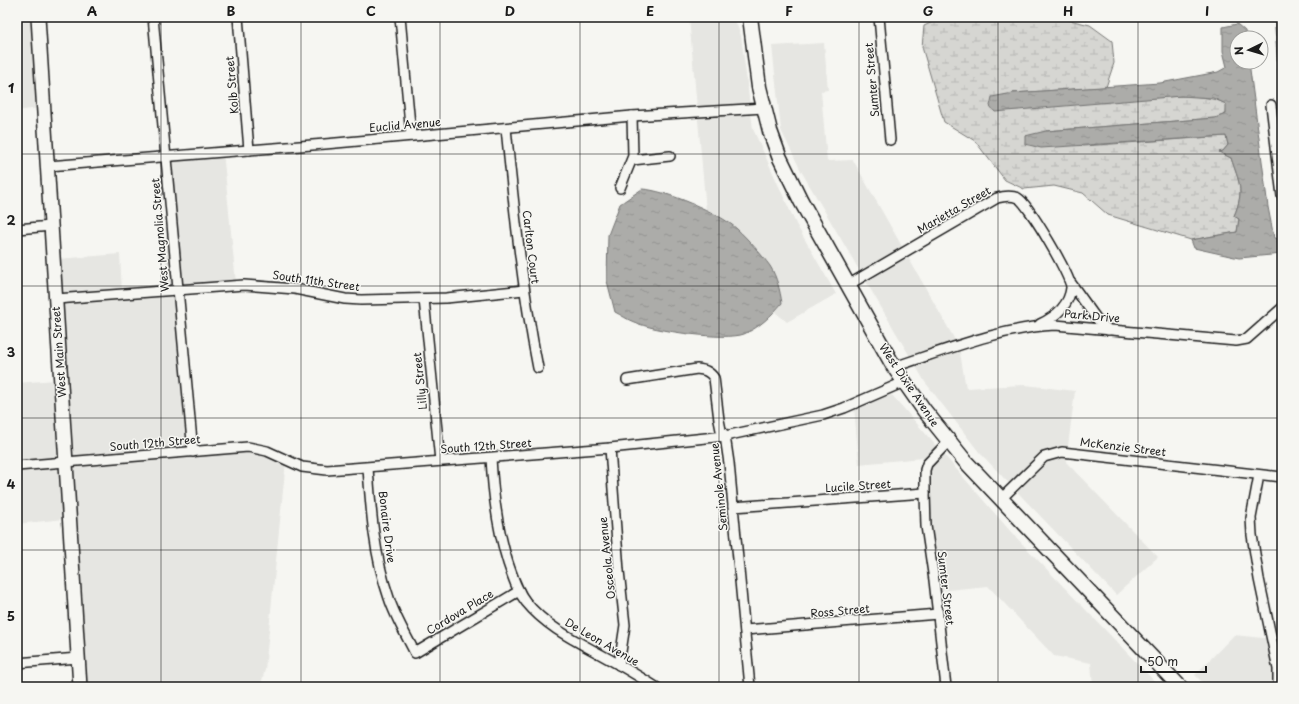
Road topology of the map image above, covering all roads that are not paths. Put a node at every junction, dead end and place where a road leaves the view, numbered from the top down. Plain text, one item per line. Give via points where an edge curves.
1 (38, 17) edge
2 (153, 17) edge
3 (238, 17) edge
4 (400, 17) edge
5 (750, 17) edge
6 (879, 17) edge
7 (1271, 105) dead end
8 (764, 108) junction
9 (632, 116) junction
10 (506, 128) junction
11 (411, 136) junction
12 (890, 140) dead end
13 (249, 150) junction
14 (165, 156) junction
15 (670, 156) dead end
16 (632, 160) junction
17 (48, 166) junction
18 (620, 188) dead end
19 (1282, 196) edge
20 (51, 226) junction
21 (17, 229) edge
22 (1071, 283) junction
23 (848, 285) junction
24 (177, 290) junction
25 (524, 290) junction
26 (56, 299) junction
27 (424, 299) junction
28 (1282, 308) edge
29 (1035, 326) junction
30 (1108, 330) junction
31 (894, 367) junction
32 (538, 368) dead end
33 (627, 380) dead end
34 (904, 382) junction
35 (725, 436) junction
36 (949, 441) junction
37 (610, 448) junction
38 (193, 452) junction
39 (491, 458) junction
40 (440, 461) junction
41 (66, 463) junction
42 (17, 466) edge
43 (368, 468) junction
44 (1259, 475) junction
45 (1282, 477) edge
46 (925, 492) junction
47 (1001, 498) junction
48 (733, 508) junction
49 (519, 591) junction
50 (938, 614) junction
51 (745, 630) junction
52 (1282, 642) edge
53 (1275, 652) junction
54 (415, 654) joint
55 (78, 658) junction
56 (17, 663) edge
57 (619, 665) junction
58 (1176, 686) edge
59 (80, 687) edge
60 (656, 687) edge
61 (750, 687) edge
62 (946, 687) edge
63 (1278, 687) edge

1 - 17 main road, West Main Street
2 - 14 street, West Magnolia Street
3 - 13 street, Kolb Street
4 - 11 street
5 - 8 main road, West Dixie Avenue
6 - 12 street, Sumter Street
7 - 19 street
8 - 9 street, Euclid Avenue
8 - 23 main road, West Dixie Avenue via 788,177
9 - 10 street, Euclid Avenue
9 - 16 street
10 - 11 street, Euclid Avenue
10 - 25 street, Carlton Court
11 - 13 street, Euclid Avenue
13 - 14 street, Euclid Avenue
14 - 17 street, Euclid Avenue
14 - 24 street, West Magnolia Street
15 - 16 street
16 - 18 street
17 - 20 main road, West Main Street
20 - 21 street
20 - 26 main road, West Main Street
22 - 23 street, Marietta Street via 1023,202 1004,196
22 - 29 street via 1069,295 1058,313
22 - 30 street, Marietta Street via 1096,318
23 - 31 main road, West Dixie Avenue
24 - 26 street, South 11th Street
24 - 27 street, South 11th Street via 250,285 295,289 345,299
24 - 38 street, West Magnolia Street
25 - 27 street, South 11th Street
25 - 32 street, Carlton Court
26 - 41 main road, West Main Street
27 - 40 street, Lilly Street
28 - 30 street, Park Drive via 1247,339 1236,341
29 - 30 street, Park Drive via 1055,325
29 - 31 street, Park Drive via 1006,332
31 - 34 main road, West Dixie Avenue
33 - 35 street, Seminole Avenue via 697,369 705,370 714,378 720,430
34 - 35 street, South 12th Street via 823,415
34 - 36 main road, West Dixie Avenue
35 - 37 street, South 12th Street
35 - 48 street, Seminole Avenue
36 - 46 street via 927,464
36 - 47 main road, West Dixie Avenue
37 - 39 street, South 12th Street
37 - 57 street, Osceola Avenue via 625,625
38 - 41 street, South 12th Street
38 - 43 street, South 12th Street via 253,447 314,470
39 - 40 street, South 12th Street
39 - 49 street, De Leon Avenue via 496,520
40 - 43 street, South 12th Street
41 - 42 street, South 12th Street
41 - 55 main road, West Main Street
43 - 54 street, Bonaire Drive via 373,530 383,581 396,617
44 - 45 street, McKenzie Street
44 - 47 street, McKenzie Street via 1062,452 1044,457
44 - 53 street via 1251,518 1252,535
46 - 48 street, Lucile Street
46 - 50 street, Sumter Street via 926,526
47 - 58 main road, West Dixie Avenue
48 - 51 street, Seminole Avenue
49 - 54 street, Cordova Place
49 - 57 street, De Leon Avenue via 537,614 554,628
50 - 51 street, Ross Street
50 - 62 street, Sumter Street
51 - 61 street, Seminole Avenue
52 - 53 street
53 - 63 street
55 - 56 street
55 - 59 main road, West Main Street
57 - 60 street, De Leon Avenue

